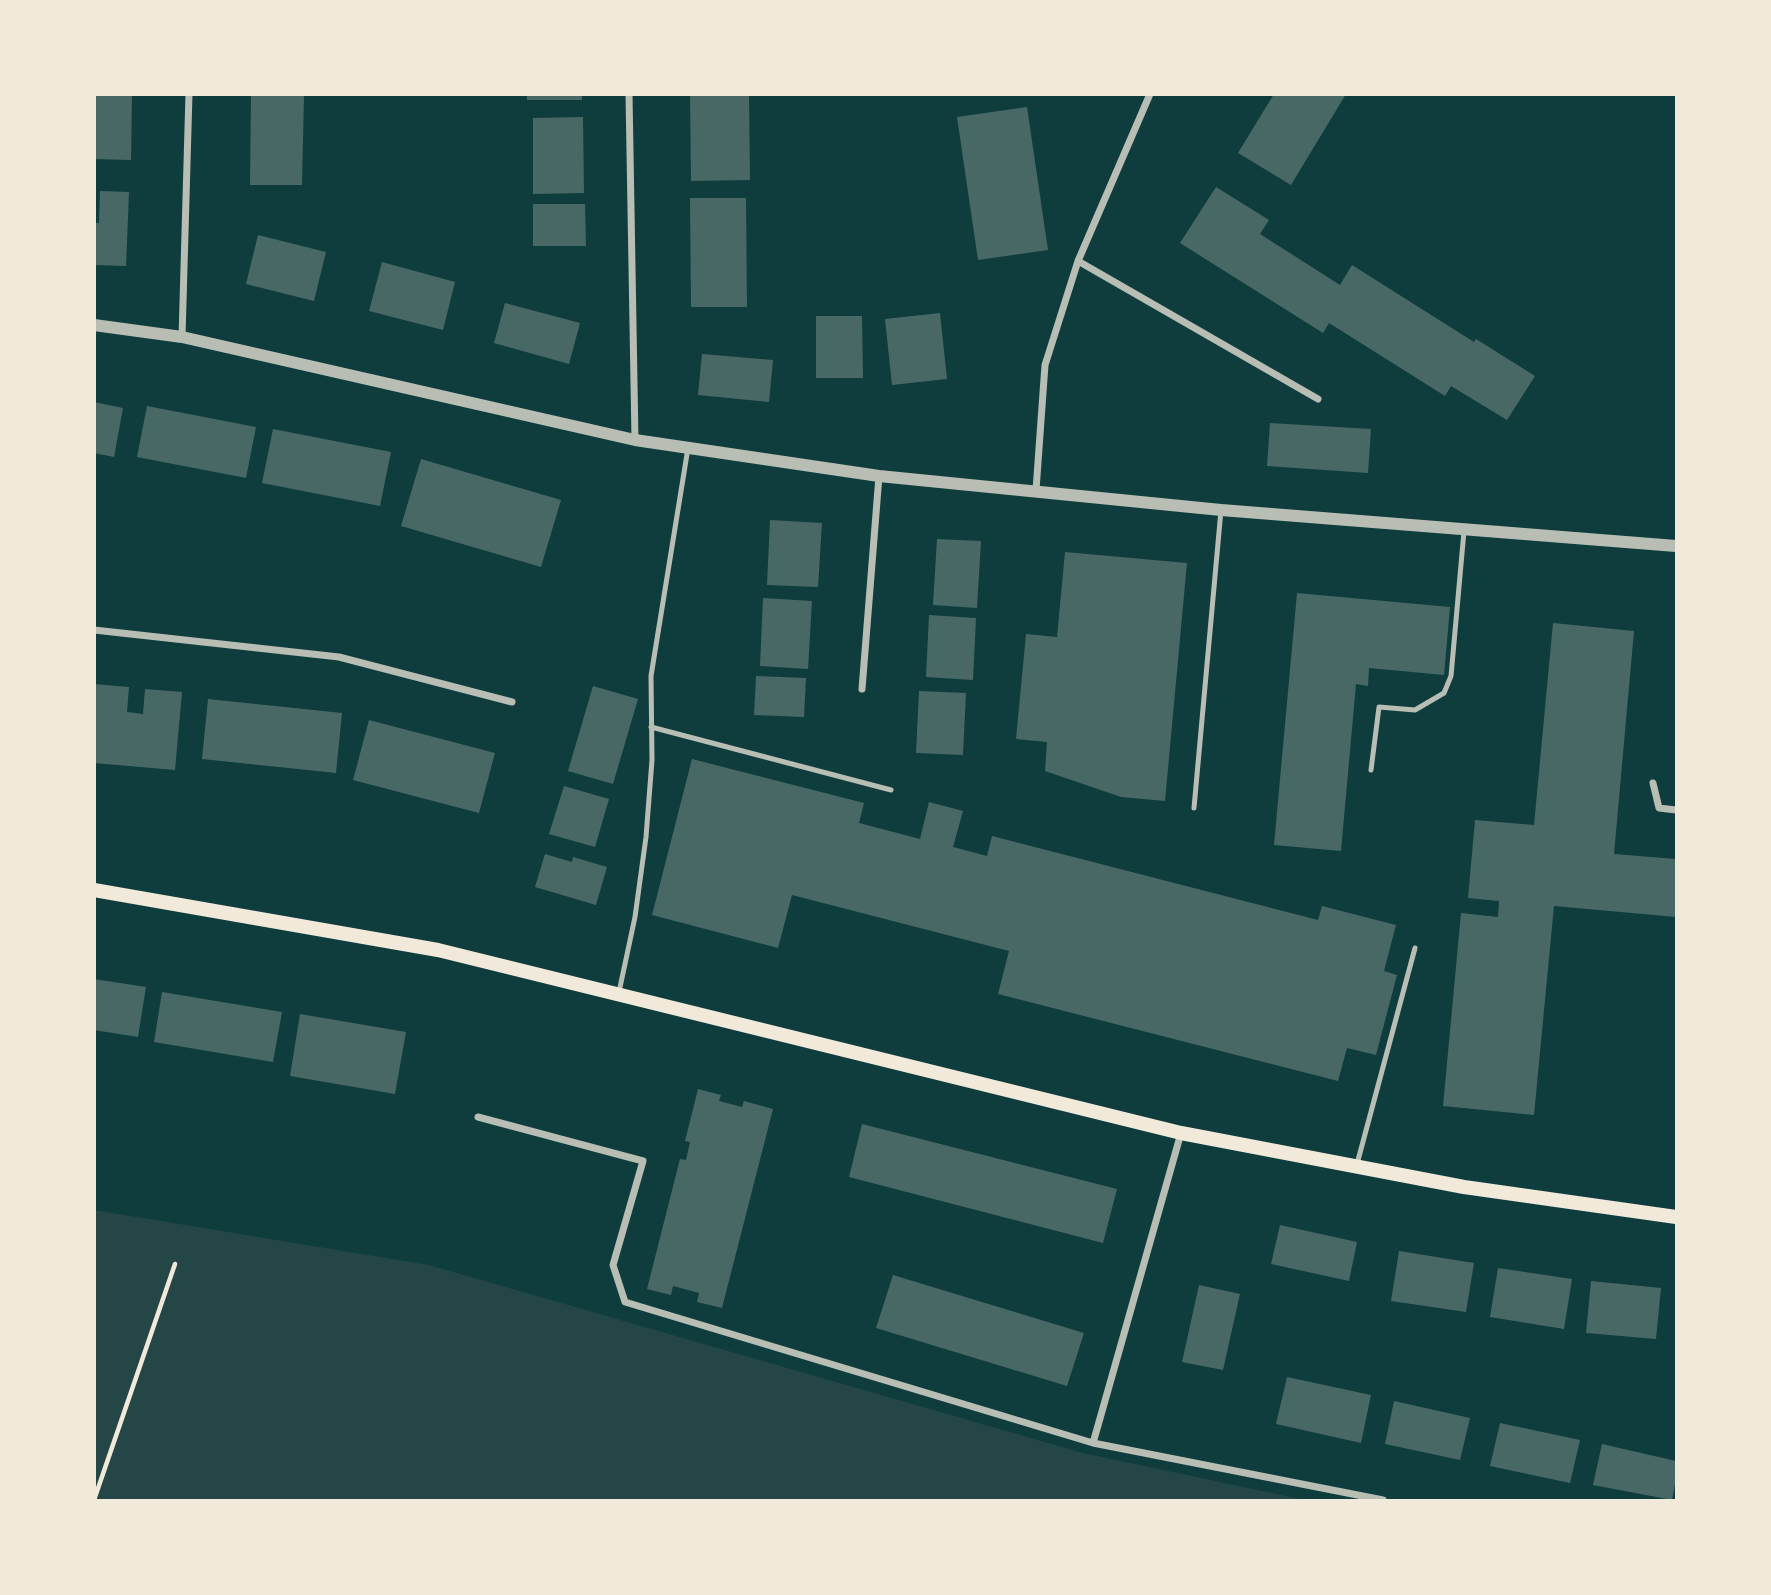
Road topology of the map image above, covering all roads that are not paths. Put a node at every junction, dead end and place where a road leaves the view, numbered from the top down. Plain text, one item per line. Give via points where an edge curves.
1 (189, 94) edge
2 (629, 94) edge
3 (1150, 94) edge
4 (1078, 261) junction
5 (94, 325) edge
6 (182, 337) junction
7 (1318, 399) dead end
8 (635, 440) junction
9 (688, 448) junction
10 (879, 476) junction
11 (1037, 490) junction
12 (1221, 510) junction
13 (1464, 529) junction
14 (1676, 539) edge
15 (1676, 546) edge
16 (94, 629) edge
17 (862, 689) dead end
18 (512, 702) dead end
19 (651, 727) junction
20 (1371, 770) dead end
21 (1653, 783) dead end
22 (891, 790) dead end
23 (1194, 808) dead end
24 (1676, 810) edge
25 (94, 890) edge
26 (1415, 948) dead end
27 (619, 992) junction
28 (478, 1117) dead end
29 (1181, 1132) junction
30 (1356, 1166) junction
31 (1676, 1217) edge
32 (1093, 1443) junction
33 (1382, 1500) edge

1 - 6 street
2 - 8 street
3 - 4 street
4 - 7 street
4 - 11 street via 1045,365
5 - 6 street
6 - 8 street
8 - 9 street
9 - 10 street
9 - 19 lane via 650,676
10 - 11 street
10 - 17 street
11 - 12 street
12 - 13 street
12 - 23 lane
13 - 15 street
13 - 20 lane via 1448,684 1444,693 1415,710 1379,707
14 - 15 street
16 - 18 street via 339,657
19 - 22 lane
19 - 27 lane via 646,837
21 - 24 street via 1659,808
25 - 27 main road via 438,950
26 - 30 lane
27 - 29 main road
28 - 32 street via 643,1161 613,1265 625,1302
29 - 30 main road
29 - 32 street
30 - 31 main road via 1464,1187
32 - 33 street

